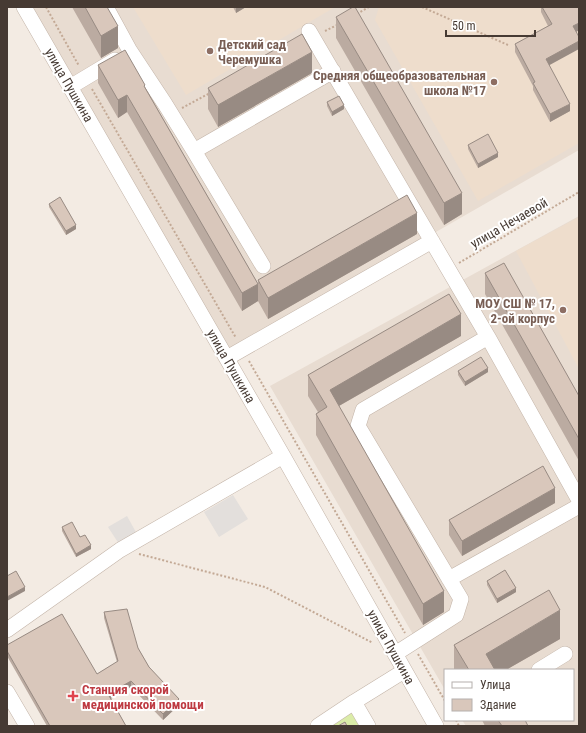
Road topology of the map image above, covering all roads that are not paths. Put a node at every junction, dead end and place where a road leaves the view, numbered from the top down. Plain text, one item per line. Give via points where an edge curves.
1 (24, 7) edge
2 (106, 7) edge
3 (312, 34) road end
4 (130, 51) junction
5 (333, 71) junction
6 (70, 87) junction
7 (194, 151) junction
8 (432, 241) junction
9 (262, 266) dead end
10 (488, 337) junction
11 (227, 358) junction
12 (283, 456) junction
13 (579, 500) edge
14 (579, 506) edge
15 (449, 579) junction
16 (7, 630) edge
17 (395, 654) junction
18 (565, 654) dead end
19 (541, 669) edge
20 (404, 671) junction
21 (7, 692) edge
22 (354, 702) junction
23 (27, 726) edge
24 (318, 726) edge
25 (368, 726) edge
26 (436, 726) edge

1 - 6 street, улица Пушкина
2 - 4 street
3 - 5 street
4 - 6 street
4 - 7 street
5 - 7 street
5 - 8 street
6 - 11 street, улица Пушкина
7 - 9 street
8 - 10 street
8 - 11 street
10 - 13 street
10 - 15 street via 363,410 358,426
11 - 12 street, улица Пушкина
12 - 16 street via 120,550
12 - 17 street, улица Пушкина
14 - 15 street
15 - 17 street via 461,599 456,616
17 - 20 street, улица Пушкина
18 - 19 street
20 - 22 street
20 - 26 street, улица Пушкина
21 - 23 street
22 - 24 street
22 - 25 street

